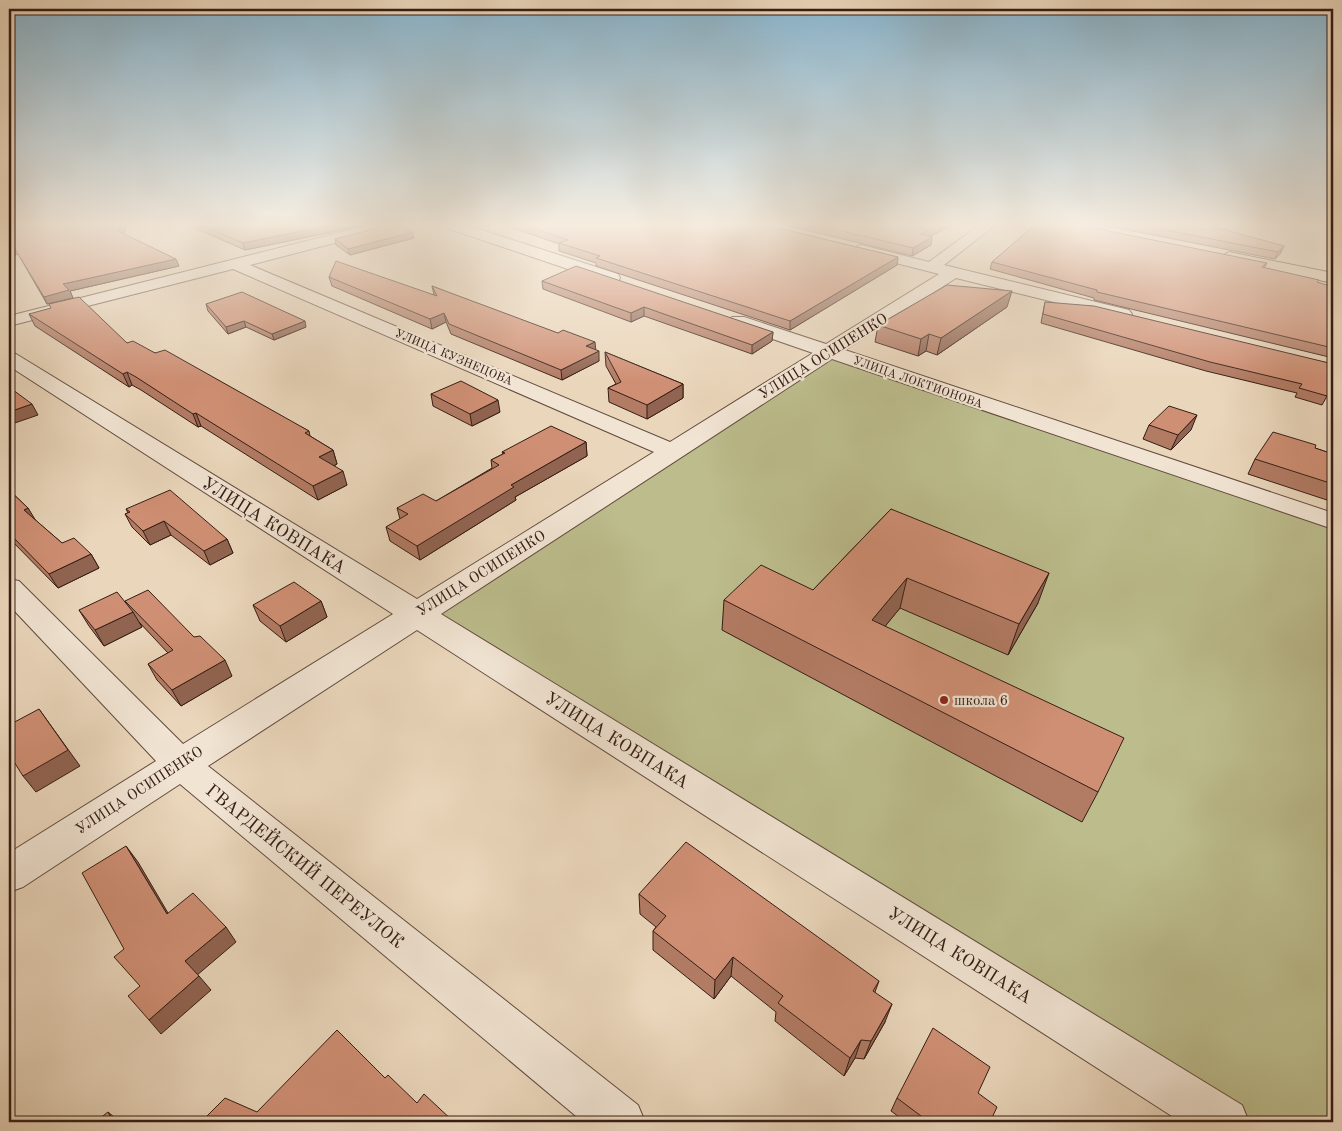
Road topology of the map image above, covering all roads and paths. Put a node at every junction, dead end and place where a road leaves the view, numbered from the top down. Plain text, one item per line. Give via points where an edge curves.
1 (188, 276) edge
2 (263, 276) edge
3 (603, 276) edge
4 (948, 276) edge
5 (969, 276) edge
6 (633, 286) edge
7 (717, 314) edge
8 (1144, 319) edge
9 (9, 321) edge
10 (829, 352) junction
11 (9, 358) edge
12 (672, 451) junction
13 (1333, 522) edge
14 (9, 588) edge
15 (416, 614) junction
16 (180, 764) junction
17 (9, 874) edge
18 (621, 1122) edge
19 (1225, 1122) edge

1 - 9 street
2 - 12 street, УЛИЦА КУЗНЕЦОВА
3 - 6 street
4 - 10 street, УЛИЦА ОСИПЕНКО
5 - 8 street
7 - 10 street, УЛИЦА ЛОКТИОНОВА
10 - 12 street, УЛИЦА ОСИПЕНКО
10 - 13 street, УЛИЦА ЛОКТИОНОВА
11 - 15 street, УЛИЦА КОВПАКА
12 - 15 street, УЛИЦА ОСИПЕНКО
14 - 16 street, ГВАРДЕЙСКИЙ ПЕРЕУЛОК
15 - 16 street, УЛИЦА ОСИПЕНКО
15 - 19 street, УЛИЦА КОВПАКА
16 - 17 street, УЛИЦА ОСИПЕНКО
16 - 18 street, ГВАРДЕЙСКИЙ ПЕРЕУЛОК

